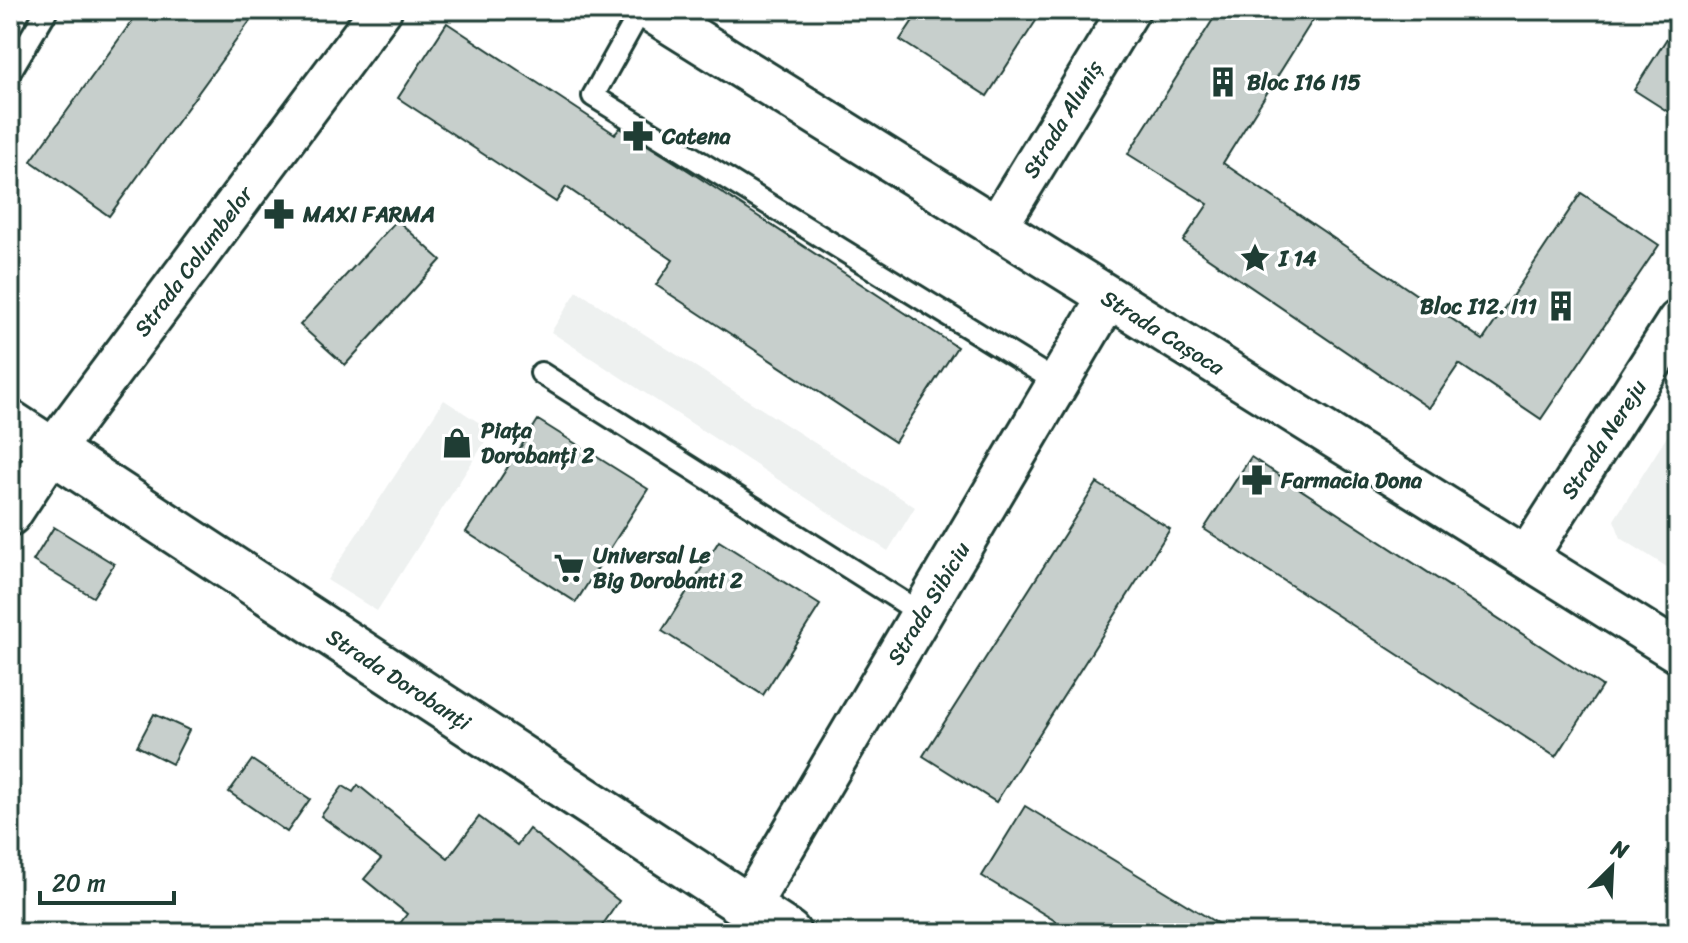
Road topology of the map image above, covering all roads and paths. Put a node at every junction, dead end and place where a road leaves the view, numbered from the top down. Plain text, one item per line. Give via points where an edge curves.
1 (47, 10) edge
2 (381, 10) edge
3 (641, 10) edge
4 (649, 10) edge
5 (1129, 10) edge
6 (10, 72) edge
7 (996, 228) junction
8 (1108, 298) junction
9 (1678, 321) edge
10 (541, 373) dead end
11 (1058, 383) junction
12 (10, 423) edge
13 (52, 451) junction
14 (10, 515) edge
15 (1527, 557) junction
16 (922, 614) junction
17 (1678, 652) edge
18 (748, 908) junction
19 (788, 933) edge

1 - 6 lane
2 - 13 street, Strada Columbelor
3 - 11 lane via 593,96
4 - 7 street, Strada Cașoca
5 - 7 street, Strada Aluniș
7 - 8 street, Strada Cașoca
8 - 11 street, Strada Sibiciu
8 - 15 street, Strada Cașoca
9 - 15 street, Strada Nereju
10 - 16 lane
11 - 16 street, Strada Sibiciu
12 - 13 main road, Strada Dorobanți
13 - 14 street, Strada Columbelor
13 - 18 main road, Strada Dorobanți
15 - 17 street, Strada Cașoca
16 - 18 street, Strada Sibiciu
18 - 19 main road, Strada Dorobanți

